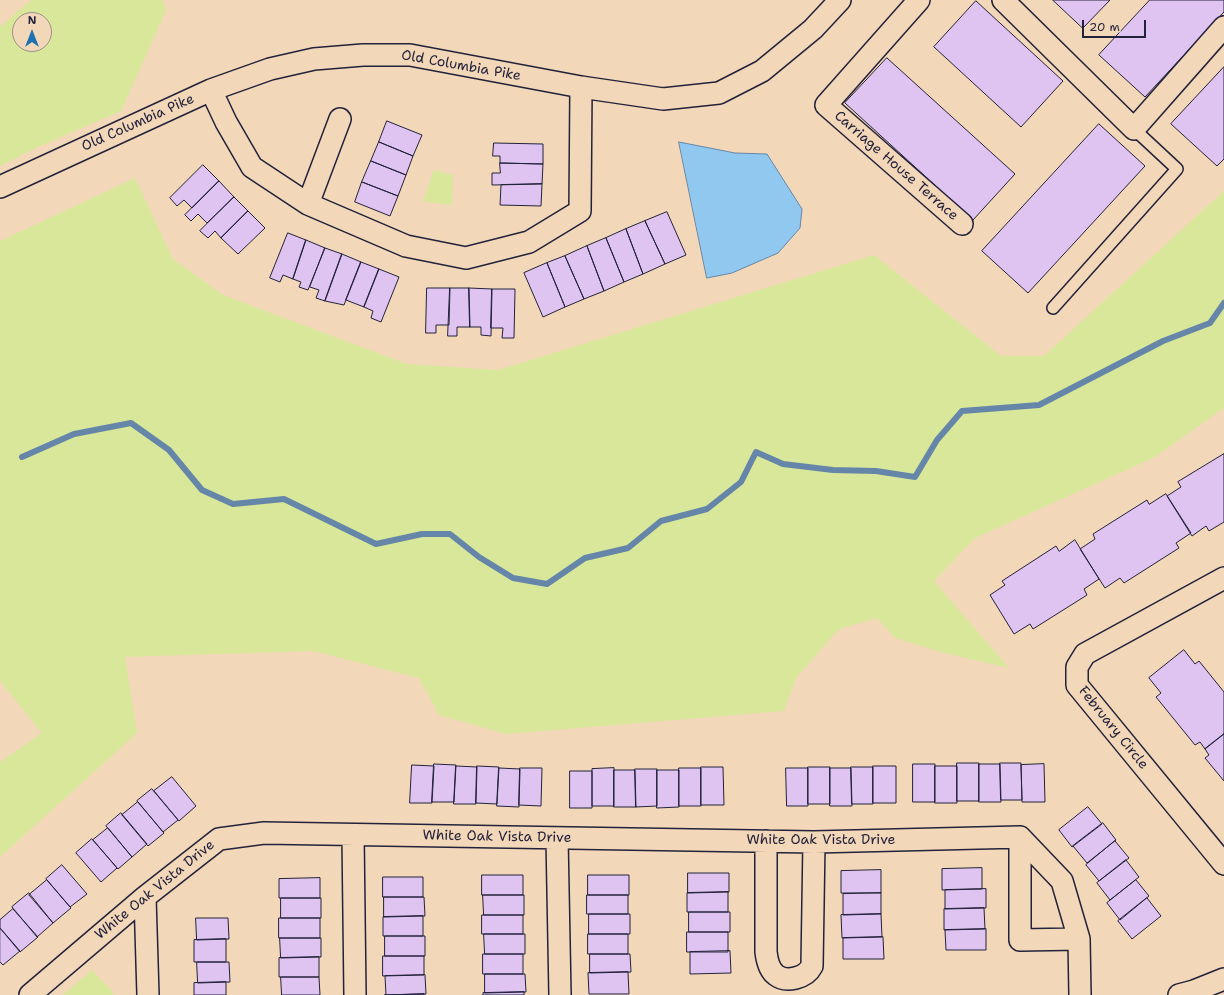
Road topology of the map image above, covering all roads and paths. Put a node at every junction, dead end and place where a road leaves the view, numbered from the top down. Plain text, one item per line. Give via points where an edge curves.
1 (840, 0) edge
2 (918, 0) edge
3 (1002, 0) edge
4 (1224, 27) edge
5 (581, 87) junction
6 (211, 90) junction
7 (340, 119) dead end
8 (1134, 129) junction
9 (0, 187) edge
10 (308, 204) junction
11 (962, 224) dead end
12 (1052, 308) dead end
13 (1224, 578) edge
14 (353, 834) junction
15 (1020, 837) junction
16 (557, 838) junction
17 (766, 841) junction
18 (814, 842) junction
19 (1224, 864) edge
20 (145, 897) junction
21 (1079, 939) junction
22 (1224, 979) edge
23 (30, 995) edge
24 (148, 995) edge
25 (355, 995) edge
26 (560, 995) edge
27 (1080, 995) edge
28 (1179, 995) edge

1 - 5 street, Old Columbia Pike via 813,29 762,71 719,93 663,99
2 - 11 street, Carriage House Terrace via 826,106
3 - 8 street
4 - 8 street
5 - 6 street, Old Columbia Pike via 410,55 363,55 314,59 270,69
5 - 10 street via 580,211 529,242 466,258 406,246
6 - 9 street, Old Columbia Pike
6 - 10 street via 252,167
7 - 10 street
8 - 12 lane via 1176,169
13 - 19 street, February Circle via 1085,654 1077,667 1077,685
14 - 16 street, White Oak Vista Drive
14 - 20 street, White Oak Vista Drive via 264,833 219,839
14 - 25 street
15 - 18 street, White Oak Vista Drive
15 - 21 street via 1062,881
15 - 21 street via 1020,940
16 - 17 street, White Oak Vista Drive
16 - 26 street
17 - 18 street, White Oak Vista Drive
17 - 18 street via 766,952 770,969 777,976 788,978 804,976 812,966
20 - 23 street, White Oak Vista Drive
20 - 24 street
21 - 27 street
22 - 28 street

